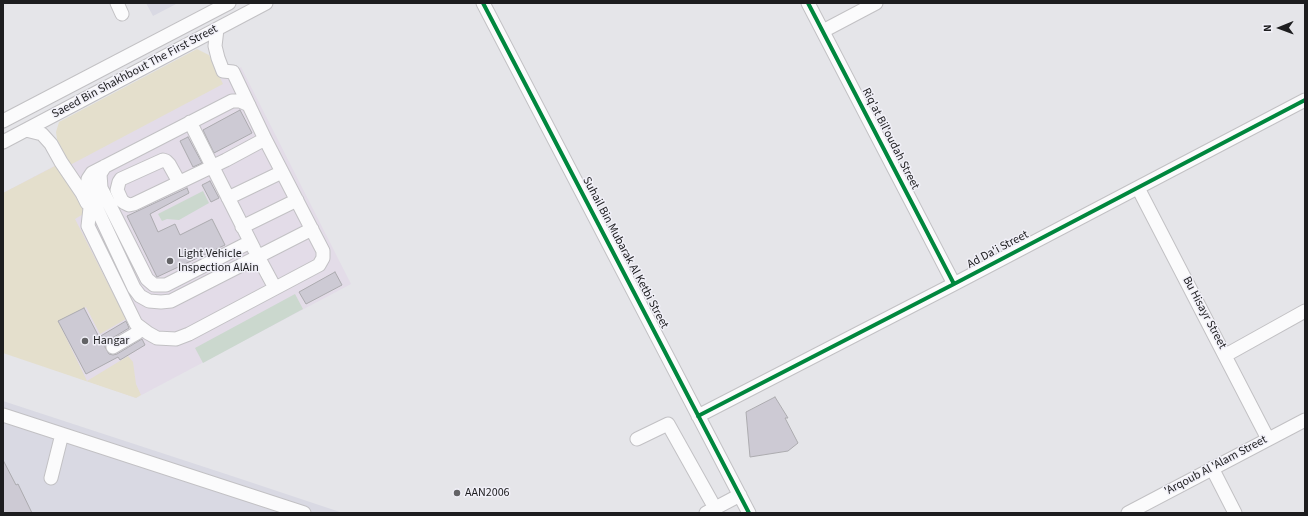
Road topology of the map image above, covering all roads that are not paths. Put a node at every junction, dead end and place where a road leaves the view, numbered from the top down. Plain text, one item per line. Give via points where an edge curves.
1 (228, 3) edge
2 (266, 3) edge
3 (483, 3) edge
4 (808, 3) edge
5 (876, 3) edge
6 (217, 29) junction
7 (823, 31) junction
8 (233, 72) junction
9 (1305, 100) edge
10 (249, 105) junction
11 (3, 121) edge
12 (190, 122) junction
13 (26, 130) junction
14 (265, 139) junction
15 (3, 142) edge
16 (213, 165) junction
17 (282, 172) junction
18 (179, 182) dead end
19 (1138, 188) junction
20 (82, 193) junction
21 (228, 198) junction
22 (296, 200) junction
23 (90, 208) junction
24 (242, 227) junction
25 (314, 233) junction
26 (254, 249) junction
27 (954, 284) junction
28 (273, 285) junction
29 (1305, 311) edge
30 (140, 330) junction
31 (113, 347) dead end
32 (1226, 355) junction
33 (3, 414) edge
34 (698, 416) junction
35 (1305, 420) edge
36 (62, 434) junction
37 (637, 439) dead end
38 (1268, 439) junction
39 (1212, 468) junction
40 (51, 478) dead end
41 (740, 495) junction
42 (710, 510) edge
43 (304, 513) edge
44 (749, 513) edge
45 (1128, 513) edge
46 (1235, 513) edge

1 - 11 street, Saeed Bin Shakhbout The First Street
2 - 6 street, Saeed Bin Shakhbout The First Street
3 - 34 street, Suhail Bin Mubarak Al Ketbi Street
4 - 7 street, Riq'at Bil'oudah Street
5 - 7 street
6 - 8 street via 215,46 218,58 223,71
6 - 13 street, Saeed Bin Shakhbout The First Street
7 - 27 street, Riq'at Bil'oudah Street
8 - 10 street
8 - 20 street via 235,87 229,96 91,168 84,174
9 - 19 street, Ad Da'i Street
10 - 12 street via 232,101
10 - 14 street
12 - 16 street
12 - 26 street via 102,167 101,188 147,279 154,285 166,285
13 - 15 street, Saeed Bin Shakhbout The First Street
13 - 20 street via 46,137
14 - 16 street
14 - 17 street
16 - 18 street
16 - 21 street
17 - 21 street
17 - 22 street
19 - 27 street, Ad Da'i Street
19 - 32 street, Bu Hisayr Street
20 - 23 street
21 - 24 street
22 - 24 street
22 - 25 street
23 - 28 street via 142,319 159,331 174,332 186,328
23 - 30 street via 88,226
24 - 26 street
25 - 26 street
25 - 28 street via 318,250 316,259
26 - 28 street
27 - 34 street, Ad Da'i Street
28 - 30 street via 176,339 157,338
29 - 32 street
30 - 31 street
32 - 38 street, Bu Hisayr Street
33 - 36 street
34 - 41 street, Suhail Bin Mubarak Al Ketbi Street
35 - 38 street, 'Arqoub Al 'Alam Street
36 - 40 street
36 - 43 street
37 - 42 street via 668,424
38 - 39 street, 'Arqoub Al 'Alam Street
39 - 45 street, 'Arqoub Al 'Alam Street
39 - 46 street
41 - 42 street
41 - 44 street, Suhail Bin Mubarak Al Ketbi Street

